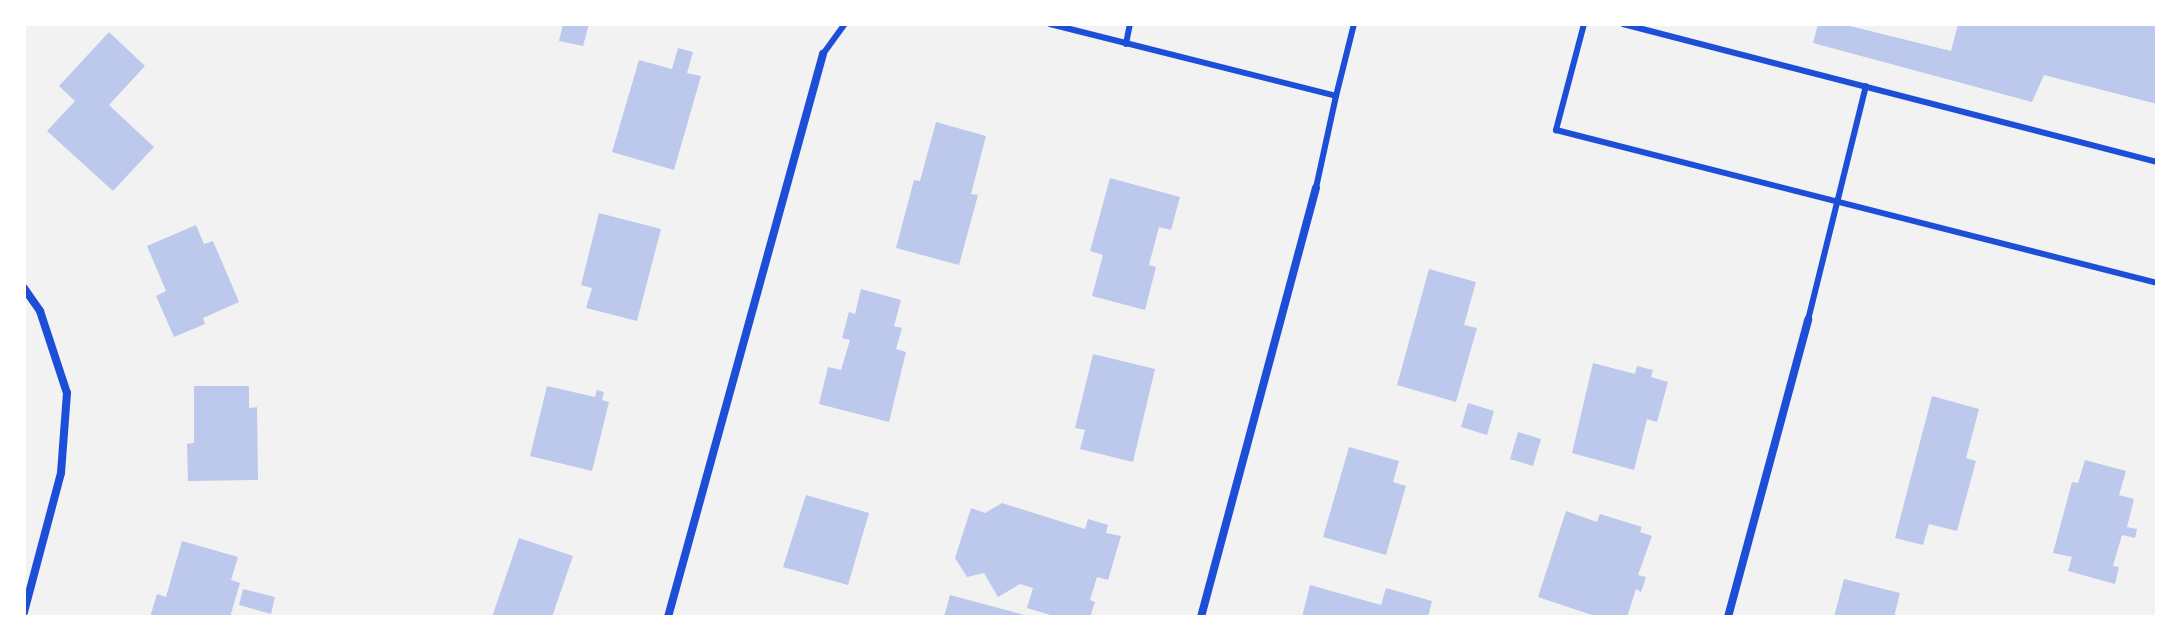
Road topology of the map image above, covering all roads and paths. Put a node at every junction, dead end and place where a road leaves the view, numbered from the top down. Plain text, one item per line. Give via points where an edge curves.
1 (845, 24) edge
2 (1050, 24) edge
3 (1130, 24) edge
4 (1354, 24) edge
5 (1584, 24) edge
6 (1623, 24) edge
7 (1126, 44) junction
8 (823, 54) joint
9 (1866, 86) junction
10 (1336, 96) junction
11 (2157, 162) edge
12 (1316, 188) joint
13 (1836, 203) junction
14 (2157, 283) edge
15 (24, 288) edge
16 (1808, 320) joint
17 (24, 612) edge
18 (668, 617) edge
19 (1201, 617) edge
20 (1728, 617) edge

1 - 8 lane
2 - 7 lane
3 - 7 lane
4 - 10 lane
5 - 13 lane via 1556,130
6 - 9 lane
7 - 10 lane
8 - 18 street
9 - 11 lane
9 - 13 lane
10 - 12 lane
12 - 19 street
13 - 14 lane
13 - 16 lane
15 - 17 street via 40,311 67,393 61,473
16 - 20 street

